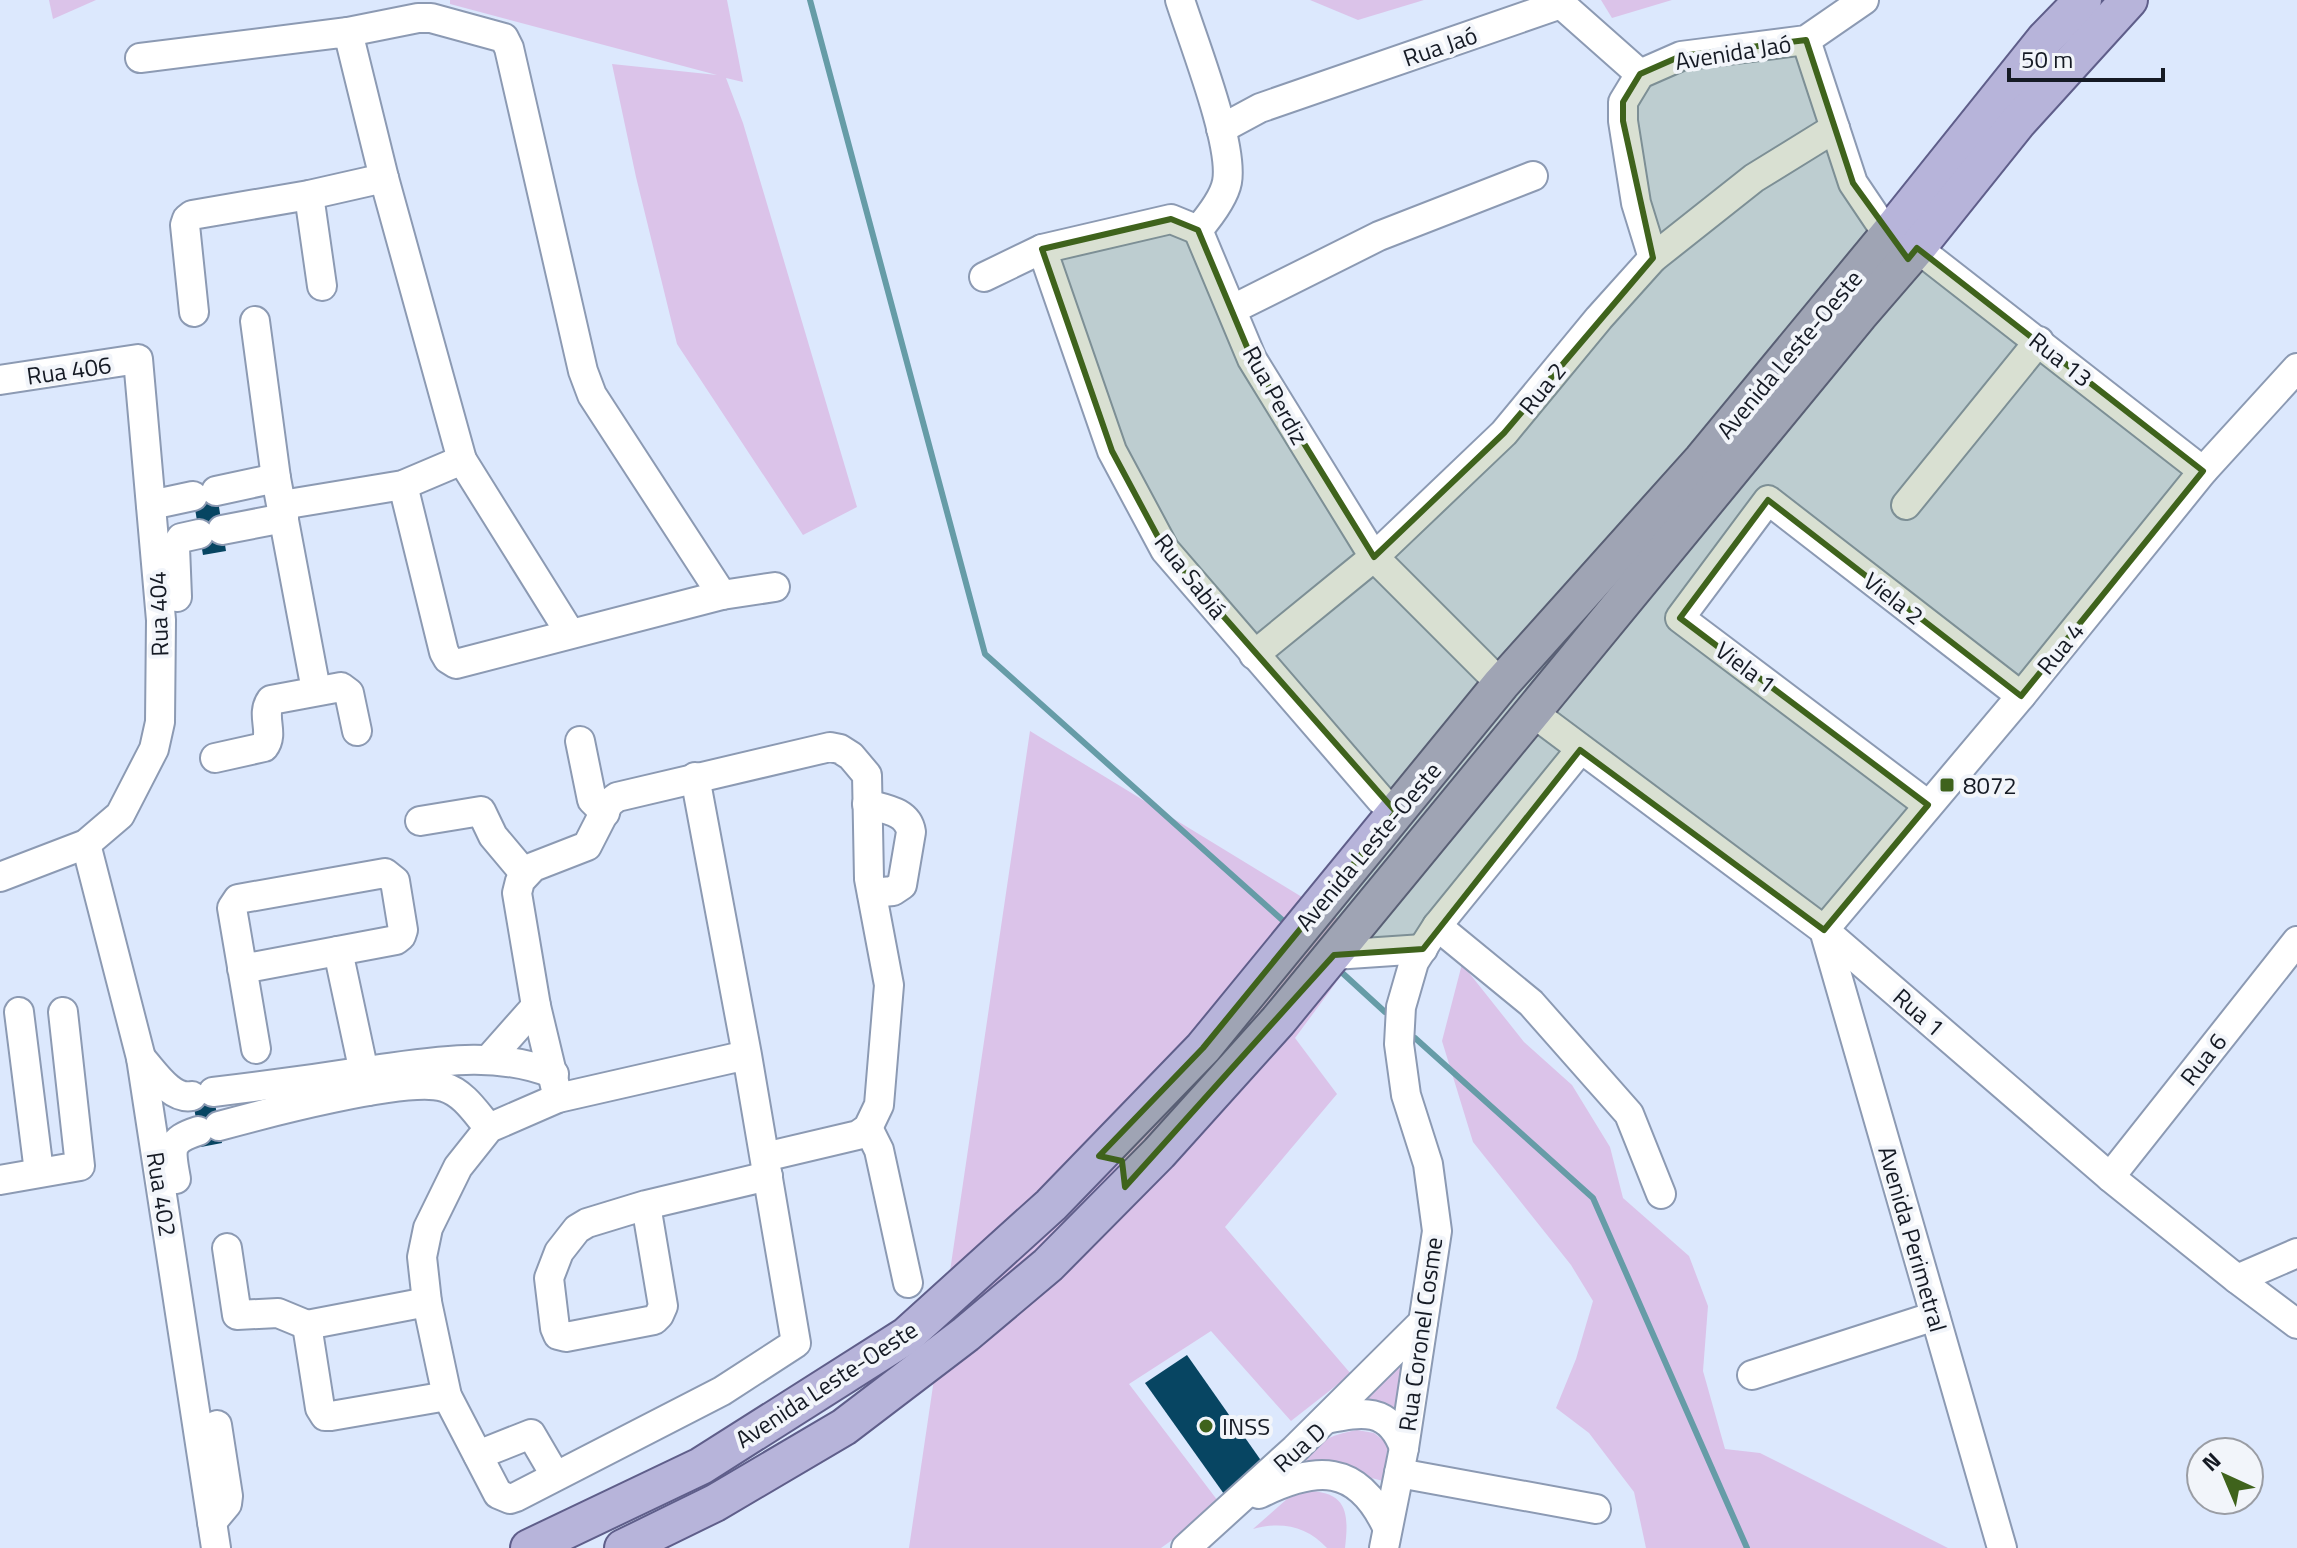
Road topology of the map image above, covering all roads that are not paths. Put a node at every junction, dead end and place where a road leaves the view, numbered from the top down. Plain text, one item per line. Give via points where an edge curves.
1 (1864, 0) edge
2 (2083, 0) edge
3 (2129, 0) edge
4 (1182, 6) edge
5 (348, 32) junction
6 (1806, 40) junction
7 (140, 58) dead end
8 (1640, 74) junction
9 (1835, 128) junction
10 (1221, 129) junction
11 (1533, 176) dead end
12 (384, 178) junction
13 (309, 195) junction
14 (1198, 230) junction
15 (1903, 242) junction
16 (1042, 249) junction
17 (1653, 258) junction
18 (984, 277) dead end
19 (322, 286) dead end
20 (1233, 309) junction
21 (194, 312) dead end
22 (255, 321) dead end
23 (2039, 341) junction
24 (138, 359) joint
25 (2297, 368) edge
26 (0, 380) edge
27 (462, 460) junction
28 (2203, 471) junction
29 (403, 485) junction
30 (182, 498) junction
31 (281, 500) junction
32 (1768, 500) joint
33 (1906, 505) dead end
34 (200, 535) junction
35 (1374, 557) junction
36 (775, 587) dead end
37 (722, 595) junction
38 (1566, 610) junction
39 (161, 620) junction
40 (570, 633) junction
41 (1597, 633) junction
42 (1254, 655) junction
43 (1501, 684) junction
44 (316, 690) junction
45 (2021, 696) junction
46 (1532, 712) junction
47 (357, 731) dead end
48 (580, 741) dead end
49 (1580, 750) junction
50 (215, 758) dead end
51 (695, 777) junction
52 (867, 804) junction
53 (1928, 805) junction
54 (1396, 812) junction
55 (605, 813) junction
56 (420, 821) dead end
57 (86, 844) junction
58 (525, 874) junction
59 (0, 877) edge
60 (872, 893) junction
61 (1824, 930) junction
62 (1430, 937) junction
63 (2297, 941) edge
64 (338, 951) junction
65 (1334, 955) junction
66 (242, 969) junction
67 (536, 1006) junction
68 (19, 1012) dead end
69 (63, 1012) dead end
70 (256, 1049) dead end
71 (747, 1055) junction
72 (141, 1058) junction
73 (489, 1059) junction
74 (366, 1082) junction
75 (165, 1084) junction
76 (556, 1086) junction
77 (1131, 1124) junction
78 (489, 1128) junction
79 (868, 1128) junction
80 (173, 1146) junction
81 (1159, 1153) junction
82 (1099, 1156) junction
83 (767, 1166) junction
84 (39, 1172) junction
85 (2110, 1177) junction
86 (0, 1180) edge
87 (1125, 1187) junction
88 (1661, 1194) dead end
89 (646, 1205) junction
90 (227, 1248) dead end
91 (2297, 1253) edge
92 (2237, 1279) junction
93 (908, 1283) dead end
94 (427, 1302) junction
95 (1935, 1316) junction
96 (1423, 1322) junction
97 (2297, 1324) edge
98 (307, 1325) junction
99 (1752, 1375) dead end
100 (447, 1396) junction
101 (1325, 1420) junction
102 (478, 1455) junction
103 (1401, 1460) junction
104 (555, 1475) junction
105 (1236, 1504) junction
106 (1596, 1509) dead end
107 (214, 1535) edge
108 (1385, 1538) edge
109 (529, 1548) edge
110 (623, 1548) edge
111 (1186, 1548) edge
112 (2002, 1548) edge

1 - 6 street, Avenida Jaó
2 - 15 main road, Avenida Leste-Oeste via 2045,39
3 - 15 main road, Avenida Leste-Oeste
4 - 10 street
5 - 7 street
5 - 12 street
5 - 37 street via 431,18 504,38 592,395
6 - 8 street, Avenida Jaó via 1681,56
6 - 9 street
8 - 10 street, Rua Jaó via 1561,4 1260,108
8 - 17 street via 1623,102 1623,121 1636,203
9 - 15 street via 1853,183
9 - 17 street, Rua 2 via 1754,178
10 - 14 street via 1227,183
11 - 20 street via 1379,236
12 - 13 street
12 - 27 street
13 - 19 street
13 - 21 street via 187,219
14 - 16 street via 1171,219
14 - 20 street, Rua Perdiz
15 - 23 street, Rua 13
15 - 38 main road, Avenida Leste-Oeste
15 - 41 main road, Avenida Leste-Oeste via 1859,315
16 - 18 street
16 - 42 street, Rua Sabiá via 1112,451 1165,550
17 - 35 street, Rua 2 via 1504,433
20 - 35 street, Rua Perdiz via 1252,359
22 - 31 street
23 - 28 street, Rua 13
23 - 33 street
24 - 26 street, Rua 406
24 - 30 street, Rua 404
25 - 28 street, Rua 4
27 - 29 street
27 - 40 street
28 - 45 street, Rua 4
29 - 31 street
29 - 40 street via 448,659 456,664
30 - 31 street
30 - 34 street
30 - 39 street, Rua 404
31 - 34 street
31 - 44 street
32 - 45 street, Viela 2
32 - 53 street, Viela 1 via 1680,618
34 - 39 street via 176,605
35 - 42 street, Rua 2
35 - 43 street, Rua Perdiz
36 - 37 street
37 - 40 street
38 - 41 main road
38 - 43 main road, Avenida Leste-Oeste
39 - 57 street, Rua 404 via 160,722 154,749 120,815
41 - 46 main road, Avenida Leste-Oeste
42 - 54 street, Rua Sabiá
43 - 54 main road, Avenida Leste-Oeste
44 - 47 street via 341,687 349,693
44 - 50 street via 271,700 265,710 269,738 264,747
45 - 53 street, Rua 4
46 - 49 street, Rua 1
46 - 65 main road, Avenida Leste-Oeste
48 - 55 street via 592,800
49 - 61 street, Rua 1
49 - 62 street, Rua Coronel Cosme
51 - 52 street via 830,747 851,756 867,775
51 - 55 street via 617,797
51 - 71 street
52 - 60 street
52 - 60 street via 904,816 911,832 902,885
53 - 61 street, Rua 4
54 - 77 main road, Avenida Leste-Oeste via 1203,1048
55 - 58 street via 587,846
56 - 58 street via 481,811 493,836
57 - 59 street, Rua 404
57 - 72 street, Rua 402
58 - 67 street via 517,893
60 - 79 street via 889,985 879,1105
61 - 85 street, Rua 1
61 - 95 street, Avenida Perimetral
62 - 65 street
62 - 88 street via 1531,1003 1629,1114
62 - 96 street, Rua Coronel Cosme via 1414,962 1401,1007 1399,1044 1406,1095 1428,1164 1437,1231
63 - 85 street, Rua 6
64 - 66 street
64 - 66 street via 401,936 390,875 238,899 232,908
64 - 74 street
65 - 81 main road, Avenida Leste-Oeste
66 - 70 street
67 - 73 street
67 - 76 street
68 - 84 street
69 - 84 street via 80,1166
71 - 76 street
71 - 83 street
72 - 75 street
72 - 107 street, Rua 402
73 - 74 street via 448,1061
73 - 76 street via 523,1063
74 - 75 street via 178,1095
74 - 78 street via 441,1086 464,1098
74 - 80 street via 209,1128
75 - 80 street
76 - 78 street
77 - 81 main road via 1138,1138
77 - 82 main road, Avenida Leste-Oeste
78 - 94 street via 458,1167 428,1228 422,1257
79 - 83 street
79 - 93 street via 879,1150
80 - 107 street via 228,1496
81 - 87 main road, Avenida Leste-Oeste
82 - 87 main road via 1114,1155 1122,1161
82 - 109 main road, Avenida Leste-Oeste via 906,1336 701,1466
83 - 89 street
83 - 104 street via 798,1338 792,1348 741,1380
84 - 86 street
85 - 92 street, Rua 1
87 - 110 main road, Avenida Leste-Oeste via 1048,1265 844,1427 715,1503
89 - 89 street via 587,1223 559,1252 549,1278 558,1335 580,1335 659,1315 663,1306
90 - 98 street via 237,1315 278,1313
91 - 92 street
92 - 97 street, Rua 1
94 - 98 street
94 - 100 street
95 - 99 street
95 - 112 street, Avenida Perimetral
96 - 101 street
96 - 103 street, Rua Coronel Cosme
98 - 100 street via 325,1416
100 - 102 street
101 - 103 street, Rua D via 1361,1412 1384,1420 1399,1436
101 - 105 street, Rua D
102 - 104 street via 531,1434
102 - 104 street via 503,1497 516,1497
103 - 106 street
103 - 108 street, Rua Coronel Cosme
105 - 108 street, Rua D via 1287,1480 1316,1474 1348,1480 1369,1495
105 - 111 street, Rua D

